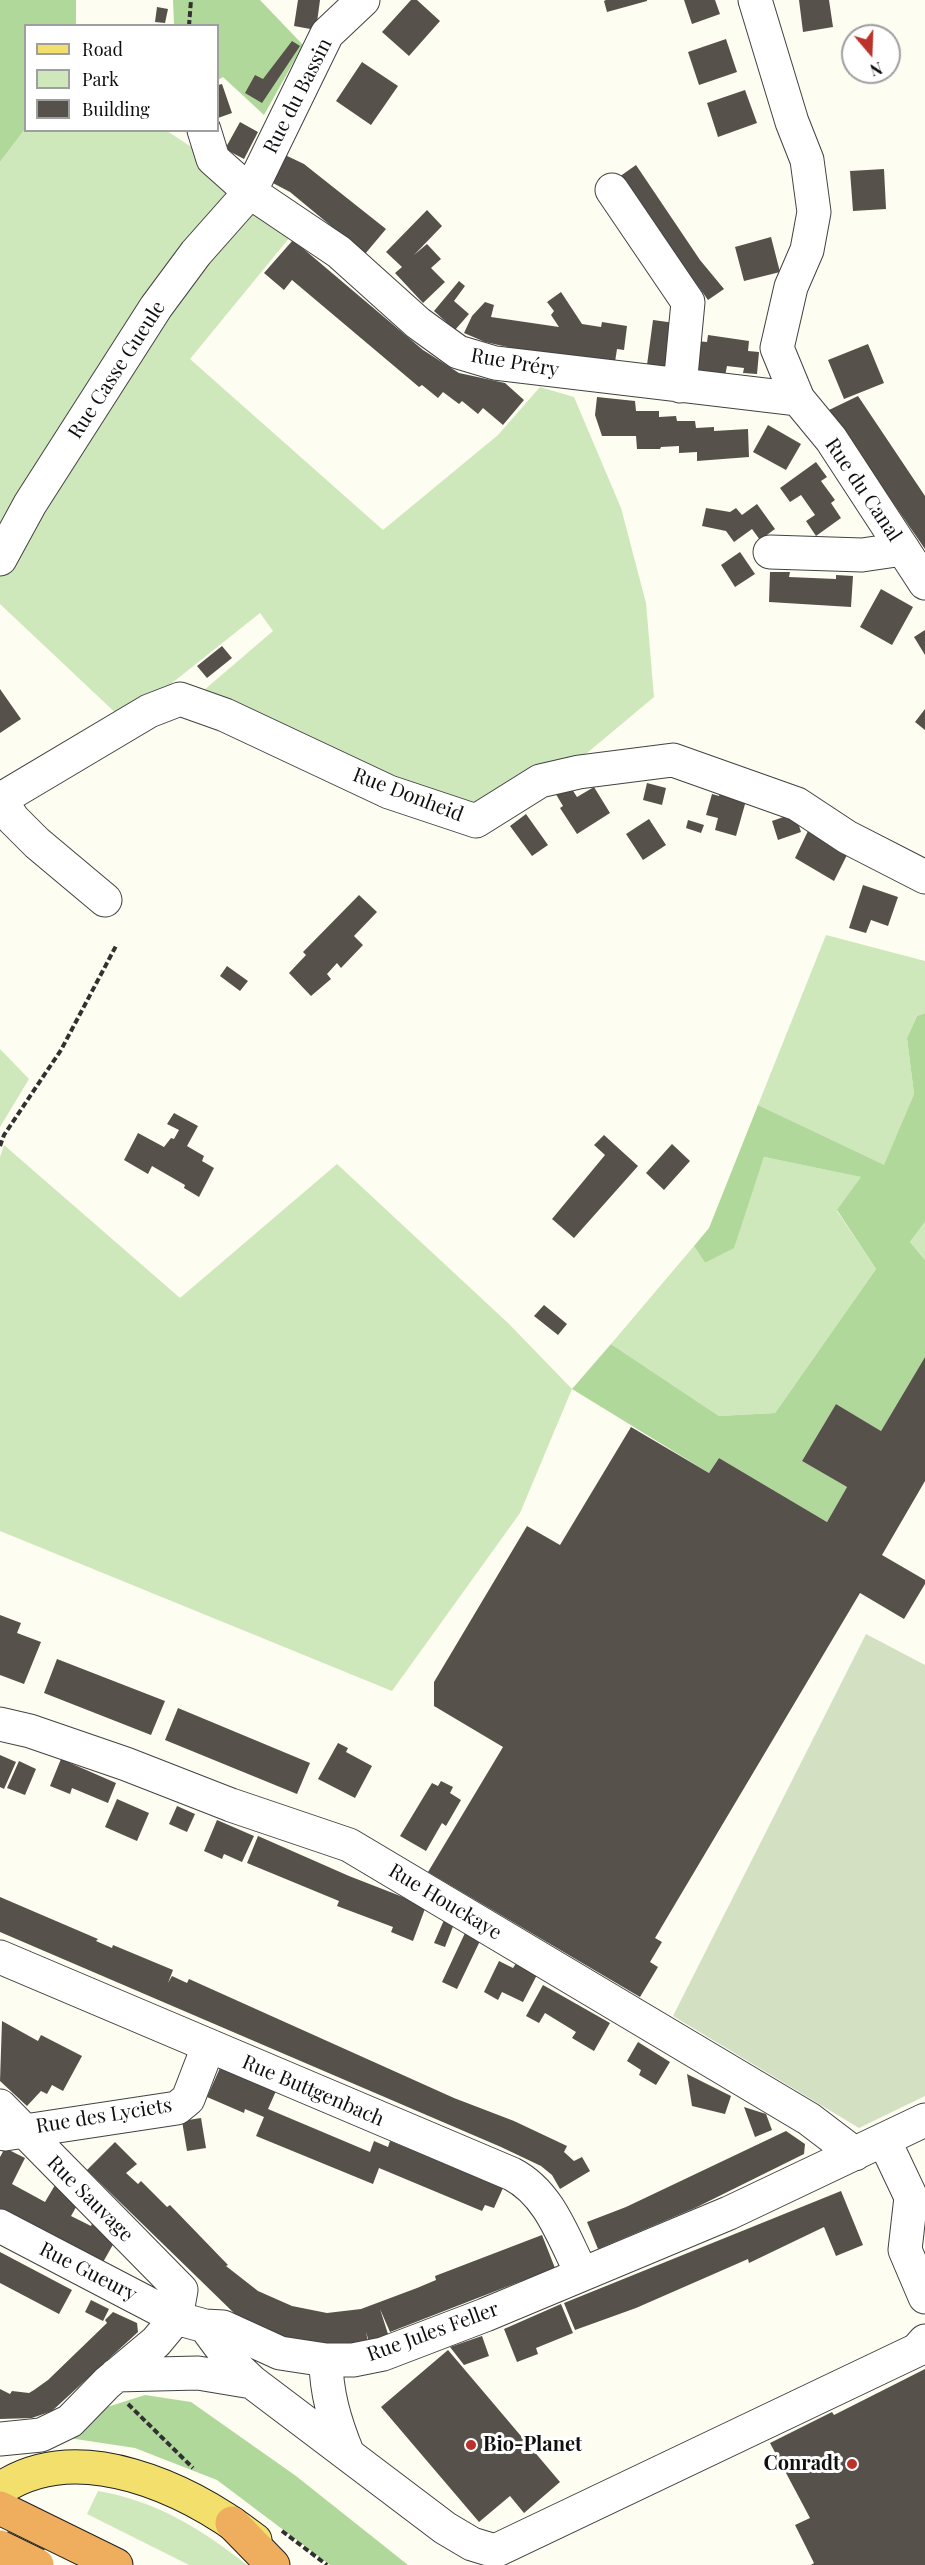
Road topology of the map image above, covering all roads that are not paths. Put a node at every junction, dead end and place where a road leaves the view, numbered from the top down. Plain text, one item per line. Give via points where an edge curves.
1 (363, 0) edge
2 (754, 0) edge
3 (205, 132) edge
4 (256, 180) junction
5 (612, 190) dead end
6 (680, 386) junction
7 (798, 399) junction
8 (903, 549) junction
9 (770, 552) dead end
10 (0, 559) edge
11 (925, 583) edge
12 (0, 799) edge
13 (925, 877) edge
14 (105, 900) dead end
15 (0, 1724) edge
16 (0, 1957) edge
17 (208, 2047) junction
18 (925, 2120) edge
19 (7, 2123) edge
20 (870, 2147) junction
21 (0, 2226) edge
22 (582, 2274) junction
23 (925, 2297) edge
24 (196, 2315) junction
25 (925, 2341) edge
26 (326, 2360) junction
27 (116, 2376) junction
28 (252, 2382) junction
29 (0, 2439) edge
30 (347, 2452) junction
31 (0, 2489) edge
32 (0, 2508) edge
33 (232, 2523) junction
34 (0, 2547) edge
35 (37, 2565) edge
36 (116, 2565) edge
37 (273, 2565) edge
38 (287, 2565) edge

1 - 4 street, Rue du Bassin via 327,34
2 - 7 street, Rue du Canal via 807,160 814,212 807,250 791,287 777,348
3 - 4 street, Rue Préry via 213,159
4 - 6 street, Rue Préry via 418,323 458,352 495,363
4 - 10 street, Rue Casse Gueule via 156,308 30,504
5 - 6 street via 688,302
6 - 7 street, Rue Préry
7 - 8 street, Rue du Canal via 831,439
8 - 9 street via 862,555
8 - 11 street, Rue du Canal
12 - 13 street, Rue Donheid via 149,711 180,699 389,792 476,821 540,781 673,760 797,804 847,837
12 - 14 street, Rue Donheid via 37,843
15 - 20 street, Rue Houckaye via 126,1764 349,1845 809,2119
16 - 17 street, Rue Buttgenbach
17 - 19 street, Rue des Lyciets via 188,2099 177,2108
17 - 22 street, Rue Buttgenbach via 530,2183 542,2197
18 - 20 street, Rue Jules Feller
19 - 24 street, Rue Sauvage
20 - 22 street, Rue Jules Feller via 729,2213
20 - 23 street via 911,2197 905,2250
21 - 24 street, Rue Gueury
22 - 26 street, Rue Jules Feller via 383,2354 353,2361
24 - 26 street, Rue Jules Feller via 280,2353
24 - 27 street
24 - 28 street
25 - 30 street via 917,2350 846,2386 706,2448 495,2551 472,2544 445,2528
26 - 30 street via 328,2392
27 - 28 street via 198,2373
27 - 29 street via 70,2421 41,2435
28 - 30 street
31 - 33 main road via 13,2480 60,2469 107,2470 164,2487
32 - 36 highway
33 - 37 highway
33 - 38 main road
34 - 35 highway, bridge

